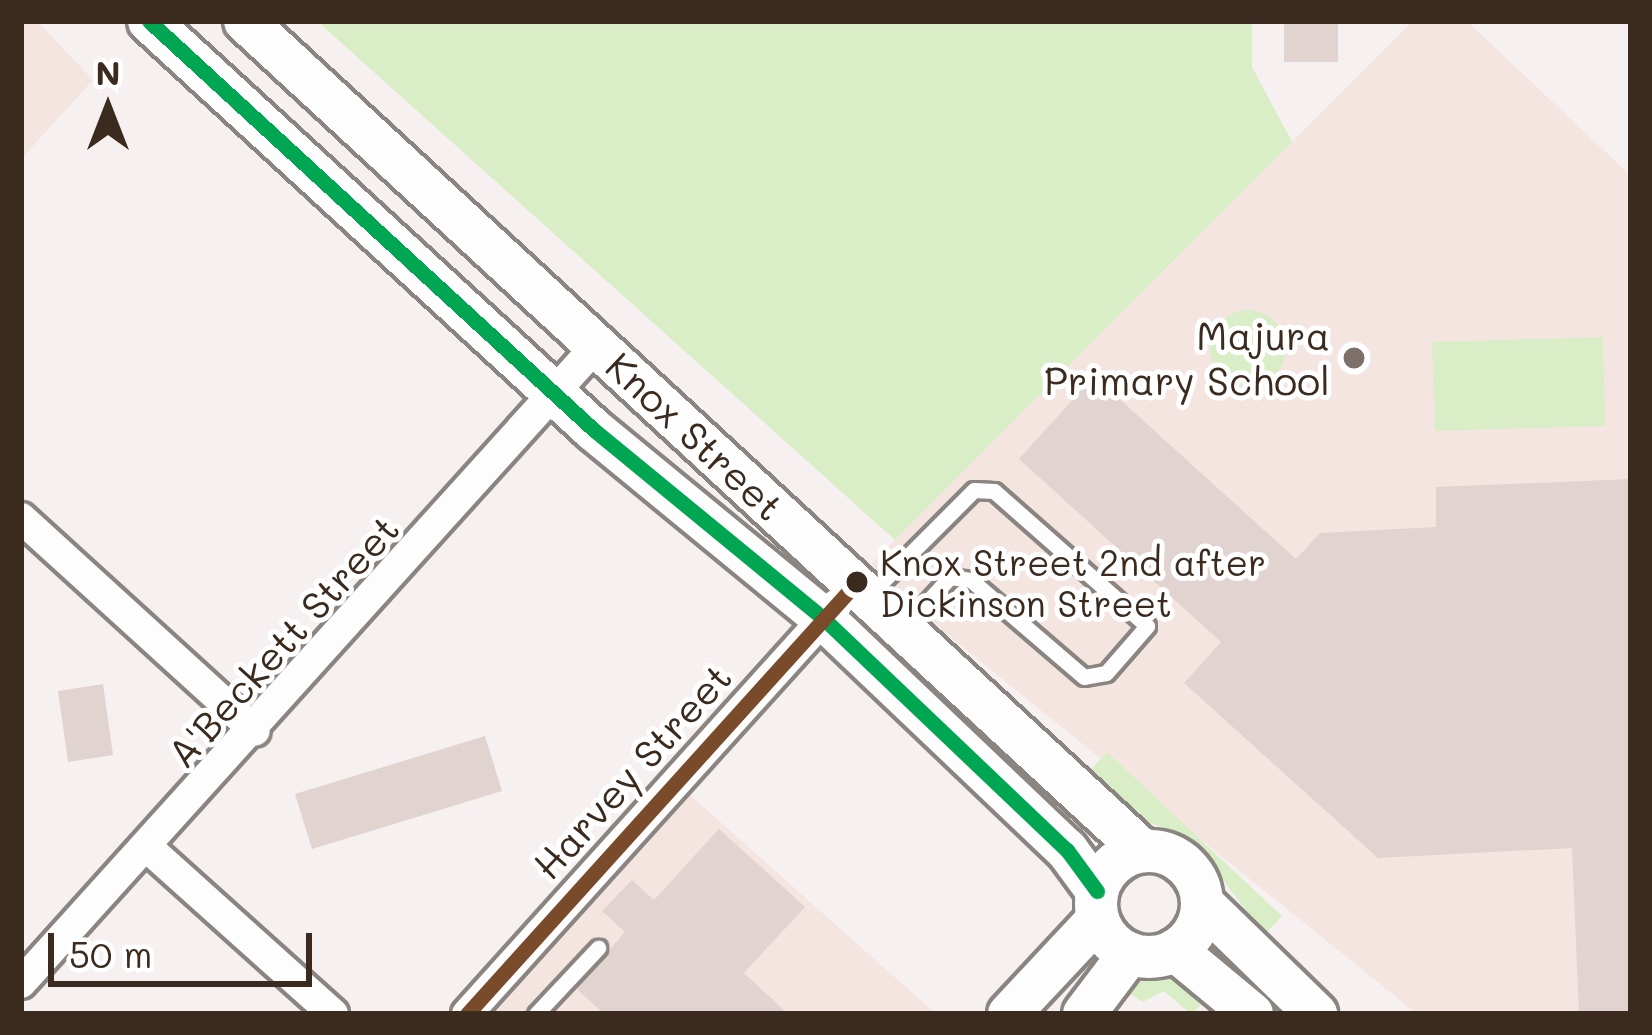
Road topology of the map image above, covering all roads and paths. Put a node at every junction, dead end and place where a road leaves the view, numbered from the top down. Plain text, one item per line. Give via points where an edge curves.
1 (148, 21) edge
2 (245, 21) edge
3 (597, 345) junction
4 (558, 393) junction
5 (21, 518) edge
6 (865, 587) junction
7 (824, 618) junction
8 (906, 625) junction
9 (255, 731) junction
10 (147, 847) junction
11 (1143, 851) junction
12 (1203, 904) junction
13 (1098, 905) junction
14 (598, 949) dead end
15 (1174, 950) junction
16 (1130, 953) junction
17 (21, 983) edge
18 (483, 1009) edge
19 (333, 1014) edge
20 (536, 1014) edge
21 (1009, 1014) edge
22 (1084, 1014) edge
23 (1252, 1014) edge
24 (1316, 1014) edge

1 - 4 street, Knox Street
2 - 3 street, Knox Street
3 - 4 street, A'Beckett Street
3 - 6 street, Knox Street
4 - 7 street, Knox Street
4 - 9 street, A'Beckett Street
5 - 9 street
6 - 7 street, Harvey Street
6 - 8 street, Knox Street
6 - 8 lane via 974,490 994,491 1147,626 1106,673 1084,677 971,580 950,577
7 - 13 street, Knox Street
7 - 18 street, Harvey Street
8 - 11 street, Knox Street
9 - 10 street, A'Beckett Street
10 - 17 street, A'Beckett Street
10 - 19 street
11 - 12 street via 1187,866
11 - 13 street via 1116,862
12 - 15 street
12 - 24 street
13 - 16 street
13 - 21 street
14 - 20 lane
15 - 16 street
15 - 23 street
16 - 22 street

